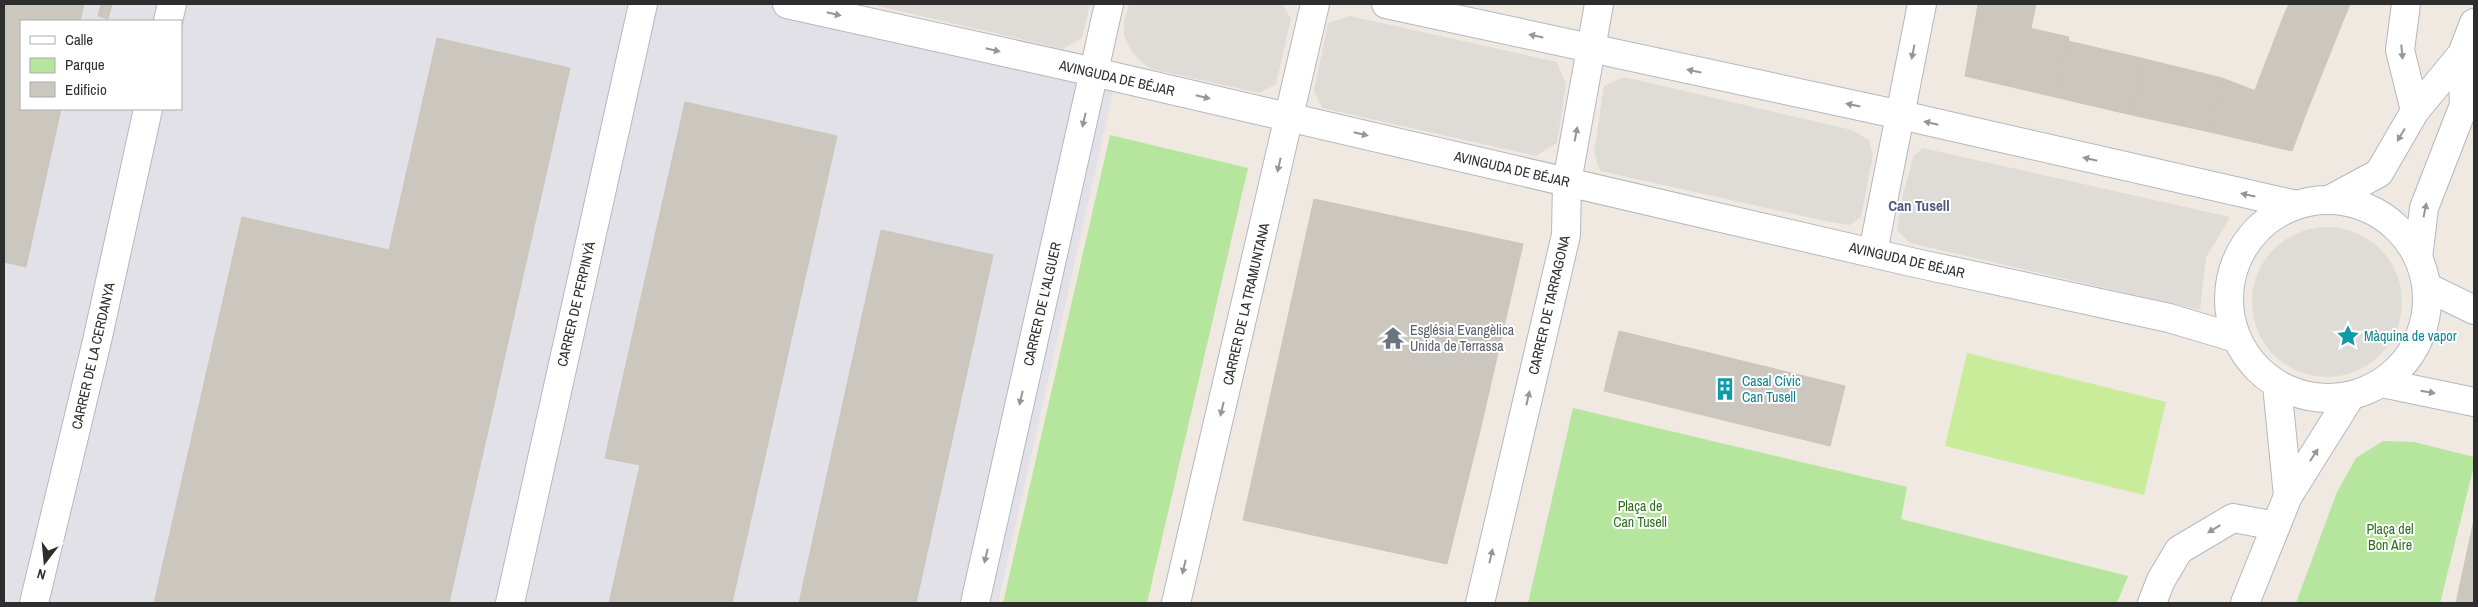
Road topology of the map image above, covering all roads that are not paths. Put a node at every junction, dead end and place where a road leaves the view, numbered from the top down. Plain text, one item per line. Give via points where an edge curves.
1 (172, 4) edge
2 (643, 4) edge
3 (787, 4) edge
4 (1109, 4) edge
5 (1315, 4) edge
6 (1386, 4) edge
7 (1599, 4) edge
8 (1922, 4) edge
9 (2406, 4) edge
10 (168, 20) edge
11 (2474, 23) edge
12 (1592, 48) junction
13 (2462, 54) junction
14 (1094, 72) junction
15 (148, 110) edge
16 (2415, 111) junction
17 (1901, 115) junction
18 (1290, 118) junction
19 (1567, 182) junction
20 (2329, 200) junction
21 (2296, 205) junction
22 (1873, 252) junction
23 (2418, 258) junction
24 (2427, 287) junction
25 (2474, 310) edge
26 (2236, 338) junction
27 (2382, 383) junction
28 (2277, 385) junction
29 (2350, 397) junction
30 (2474, 402) edge
31 (2288, 496) junction
32 (2276, 526) junction
33 (34, 603) edge
34 (510, 603) edge
35 (975, 603) edge
36 (1176, 603) edge
37 (1480, 603) edge
38 (2152, 603) edge
39 (2245, 603) edge

1 - 10 street
2 - 34 street, CARRER DE PERPINYÀ
3 -> 14 street, AVINGUDA DE BÉJAR
4 - 14 street, CARRER DE L'ALGUER
5 - 18 street, CARRER DE LA TRAMUNTANA
12 -> 6 street
7 - 12 street, CARRER DE TARRAGONA
8 -> 17 street
9 -> 16 street via 2400,50
11 - 13 street
17 -> 12 street
19 -> 12 street, CARRER DE TARRAGONA
13 - 16 street
23 -> 13 street via 2424,208 2464,105
14 -> 18 street, AVINGUDA DE BÉJAR
14 -> 35 street, CARRER DE L'ALGUER
15 - 33 street, CARRER DE LA CERDANYA
16 -> 20 street via 2379,173
21 -> 17 street
17 - 22 street
18 -> 19 street, AVINGUDA DE BÉJAR
18 -> 36 street, CARRER DE LA TRAMUNTANA
19 - 22 street, AVINGUDA DE BÉJAR
37 -> 19 street, CARRER DE TARRAGONA via 1566,235
20 - 21 street
20 - 23 street via 2362,206 2388,220 2407,239
21 - 26 street via 2267,220 2241,251 2231,275 2228,308
22 - 26 street, AVINGUDA DE BÉJAR via 2169,318
23 - 24 street
24 - 25 street
24 - 27 street via 2426,318 2415,348 2398,370
26 - 28 street via 2257,370
27 - 29 street
27 -> 30 street
28 - 29 street via 2307,396
28 - 31 street
31 -> 29 street
31 - 32 street
32 -> 38 street via 2233,518 2179,550
32 - 39 street

